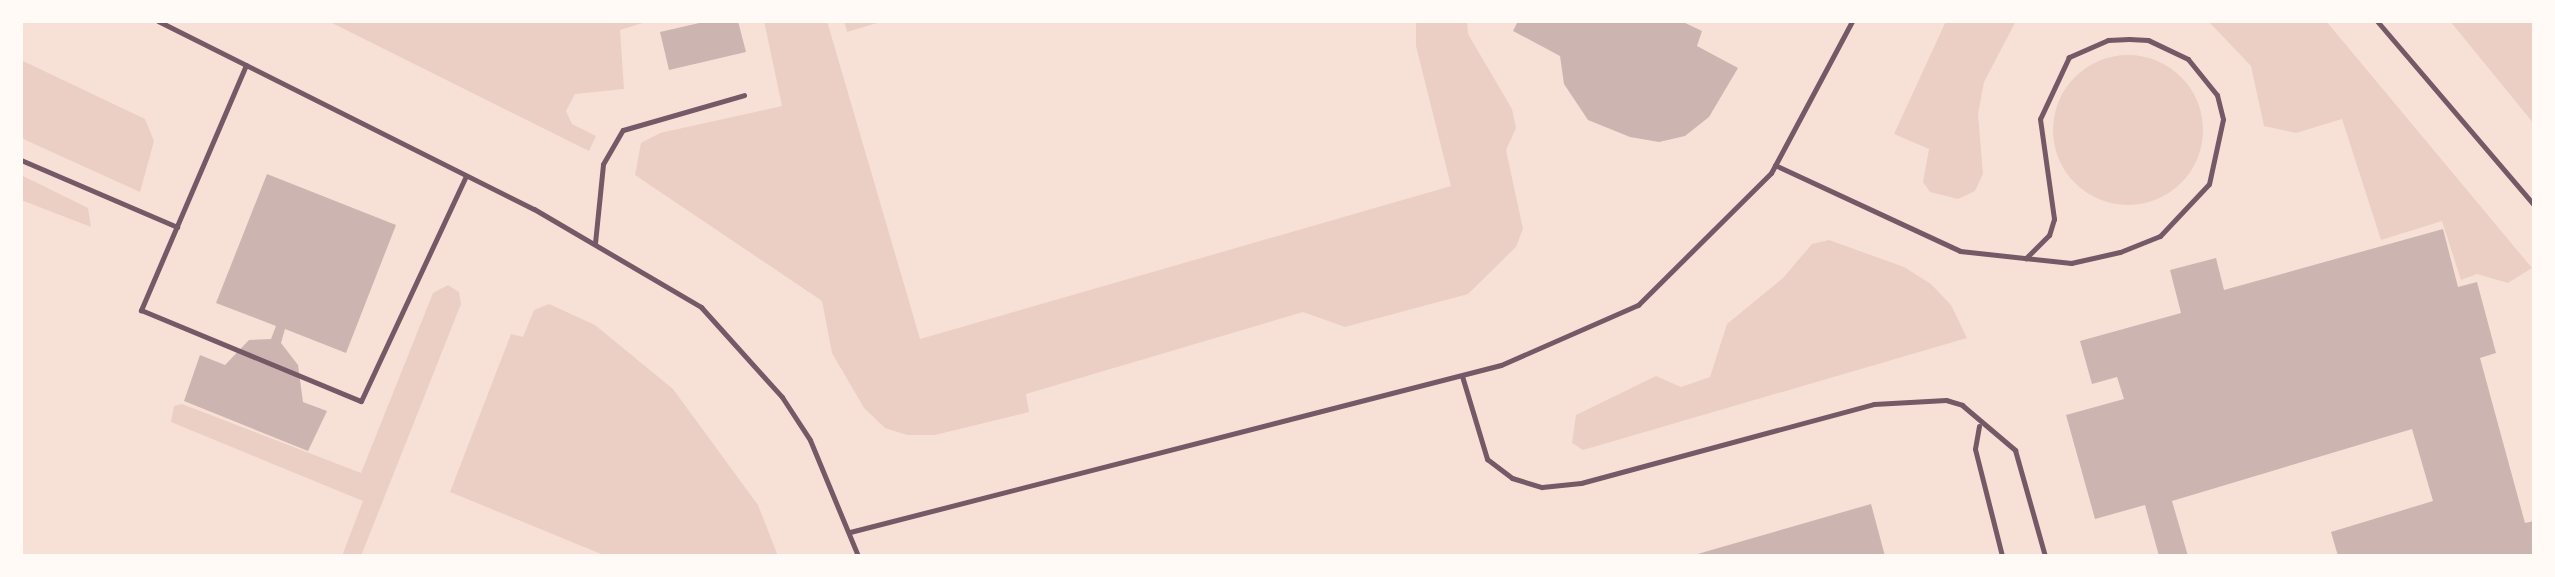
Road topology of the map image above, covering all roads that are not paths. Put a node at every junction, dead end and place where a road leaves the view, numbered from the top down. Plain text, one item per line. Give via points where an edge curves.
1 (158, 21) edge
2 (1852, 21) edge
3 (2377, 21) edge
4 (246, 65) junction
5 (744, 94) dead end
6 (21, 160) edge
7 (1776, 165) junction
8 (466, 176) junction
9 (2534, 205) edge
10 (177, 227) junction
11 (595, 243) junction
12 (2026, 258) junction
13 (1462, 376) junction
14 (1979, 426) junction
15 (850, 532) junction
16 (858, 556) edge
17 (2002, 556) edge
18 (2045, 556) edge

1 - 4 lane
2 - 7 lane
3 - 9 lane
4 - 8 lane
4 - 10 lane
5 - 11 lane via 623,130 603,164
6 - 10 lane
7 - 12 lane via 1960,251
7 - 13 lane via 1638,304
8 - 10 lane via 361,401 141,310
8 - 11 lane
11 - 15 lane via 701,307 733,340 810,440
12 - 12 lane via 2071,263 2120,252 2160,236 2209,184 2223,119 2217,95 2188,59 2148,40 2129,39 2108,40 2069,57 2040,119 2054,219 2049,235
13 - 14 lane via 1487,459 1512,478 1542,487 1581,483 1905,398 1962,405
13 - 15 lane
14 - 17 lane via 1975,449
14 - 18 lane via 2007,439 2015,450
15 - 16 lane

